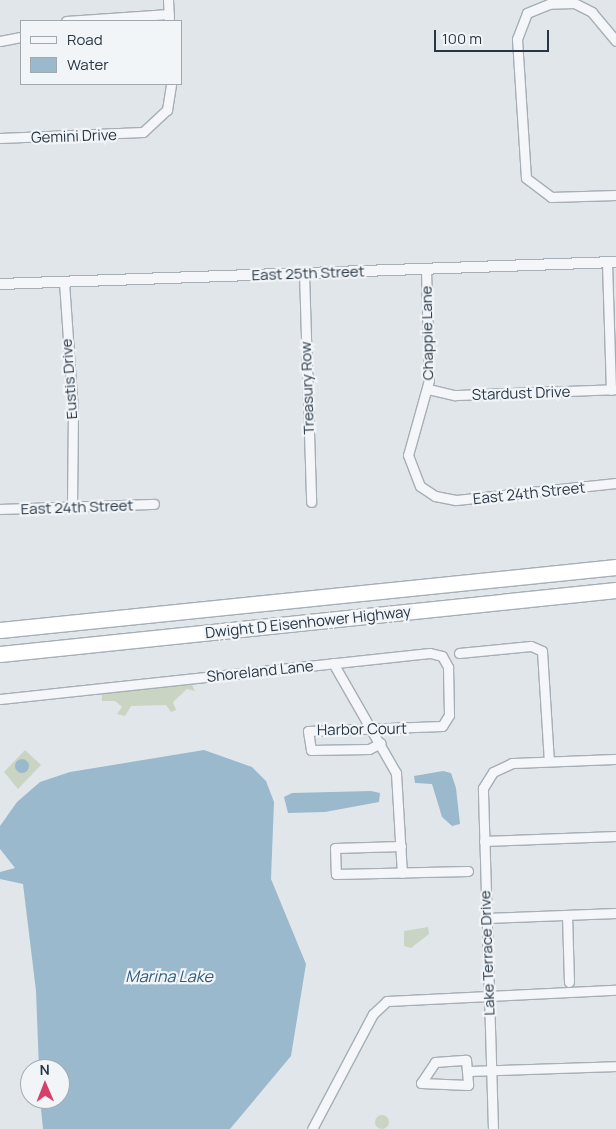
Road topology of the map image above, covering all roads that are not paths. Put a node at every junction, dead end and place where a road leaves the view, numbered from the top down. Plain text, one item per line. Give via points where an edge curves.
1 (168, 0) edge
2 (169, 18) edge
3 (100, 20) edge
4 (20, 37) edge
5 (0, 41) edge
6 (616, 41) edge
7 (171, 85) edge
8 (0, 138) edge
9 (616, 195) edge
10 (612, 263) edge
11 (426, 269) junction
12 (304, 274) junction
13 (64, 282) junction
14 (0, 284) edge
15 (428, 389) junction
16 (614, 390) edge
17 (616, 483) edge
18 (442, 498) joint
19 (311, 502) dead end
20 (154, 504) dead end
21 (72, 507) junction
22 (0, 509) edge
23 (616, 567) edge
24 (616, 590) edge
25 (0, 630) edge
26 (459, 653) dead end
27 (0, 654) edge
28 (333, 663) junction
29 (5, 698) edge
30 (446, 723) joint
31 (373, 729) junction
32 (381, 743) junction
33 (616, 759) edge
34 (549, 761) junction
35 (616, 836) edge
36 (484, 841) junction
37 (401, 846) junction
38 (468, 871) dead end
39 (402, 873) junction
40 (616, 913) edge
41 (566, 915) junction
42 (486, 918) junction
43 (569, 982) dead end
44 (616, 990) edge
45 (489, 994) junction
46 (616, 1066) edge
47 (469, 1071) junction
48 (491, 1071) junction
49 (312, 1129) edge
50 (493, 1129) edge

1 - 2 street
2 - 3 street
4 - 5 street
6 - 9 street via 592,12 579,4 549,4 528,13 517,39 522,165 526,178 551,197
7 - 8 street, Gemini Drive via 167,110 147,130
10 - 11 street, East 25th Street
10 - 16 street
11 - 12 street, East 25th Street
11 - 15 street, Chappie Lane
12 - 13 street, East 25th Street
12 - 19 street, Treasury Row
13 - 14 street, East 25th Street
13 - 21 street, Eustis Drive via 72,411
15 - 16 street, Stardust Drive via 455,395
15 - 18 street, Chappie Lane via 410,444 408,463 420,486
17 - 18 street, East 24th Street via 465,500
20 - 21 street, East 24th Street
21 - 22 street, East 24th Street
23 - 25 highway, Dwight D Eisenhower Highway
24 - 27 highway, Dwight D Eisenhower Highway
26 - 34 street via 531,646 542,651
28 - 29 street, Shoreland Lane
28 - 30 street, Shoreland Lane via 430,653 442,656 448,667
28 - 31 street
30 - 31 street, Harbor Court
31 - 32 street
31 - 32 street, Harbor Court via 309,730 309,748 369,749
32 - 37 street via 397,779
33 - 34 street
34 - 36 street, Lake Terrace Drive via 508,763 488,778 482,795
35 - 36 street
36 - 42 street, Lake Terrace Drive
37 - 39 street
37 - 39 street via 334,850 338,875
38 - 39 street
40 - 41 street
41 - 42 street
41 - 43 street
42 - 45 street, Lake Terrace Drive
44 - 45 street
45 - 48 street, Lake Terrace Drive
45 - 49 street via 398,998 385,1002 373,1014
46 - 48 street
47 - 47 street via 466,1060 435,1062 421,1083 468,1085
47 - 48 street
48 - 50 street, Lake Terrace Drive

